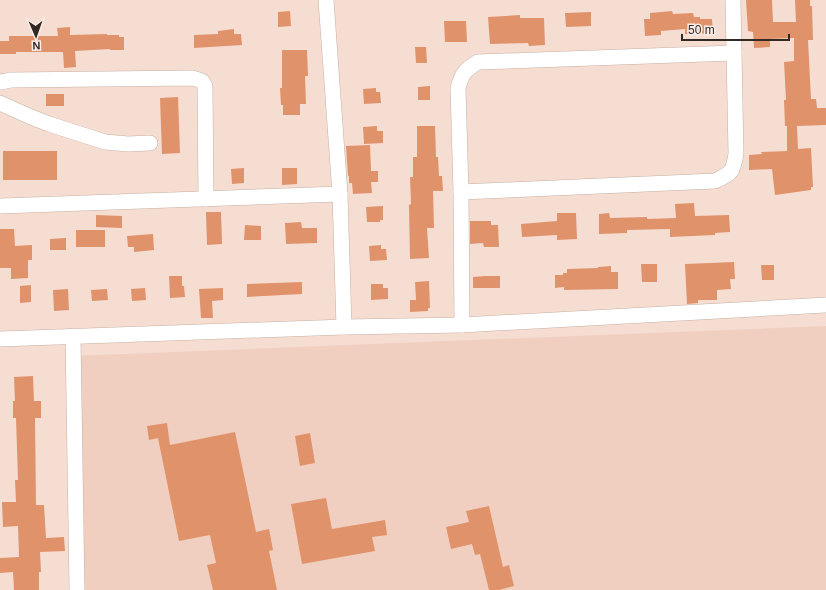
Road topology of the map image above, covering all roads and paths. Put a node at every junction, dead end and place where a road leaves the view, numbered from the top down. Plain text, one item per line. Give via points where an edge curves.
1 (326, 0) edge
2 (733, 0) edge
3 (734, 53) junction
4 (0, 82) edge
5 (0, 103) edge
6 (150, 143) dead end
7 (461, 192) junction
8 (340, 194) junction
9 (206, 199) junction
10 (0, 206) edge
11 (826, 305) edge
12 (462, 325) junction
13 (344, 326) junction
14 (73, 336) junction
15 (0, 339) edge
16 (78, 590) edge

1 - 8 street
2 - 3 street
3 - 7 street via 736,154 733,168 727,176 715,180
3 - 7 street via 478,62 468,68 458,88
4 - 9 street via 193,78 202,81 205,86
5 - 6 street via 37,119 105,142
7 - 12 street
8 - 9 street
8 - 13 street
9 - 10 street
11 - 12 street
12 - 13 street
13 - 14 street
14 - 15 street
14 - 16 street

